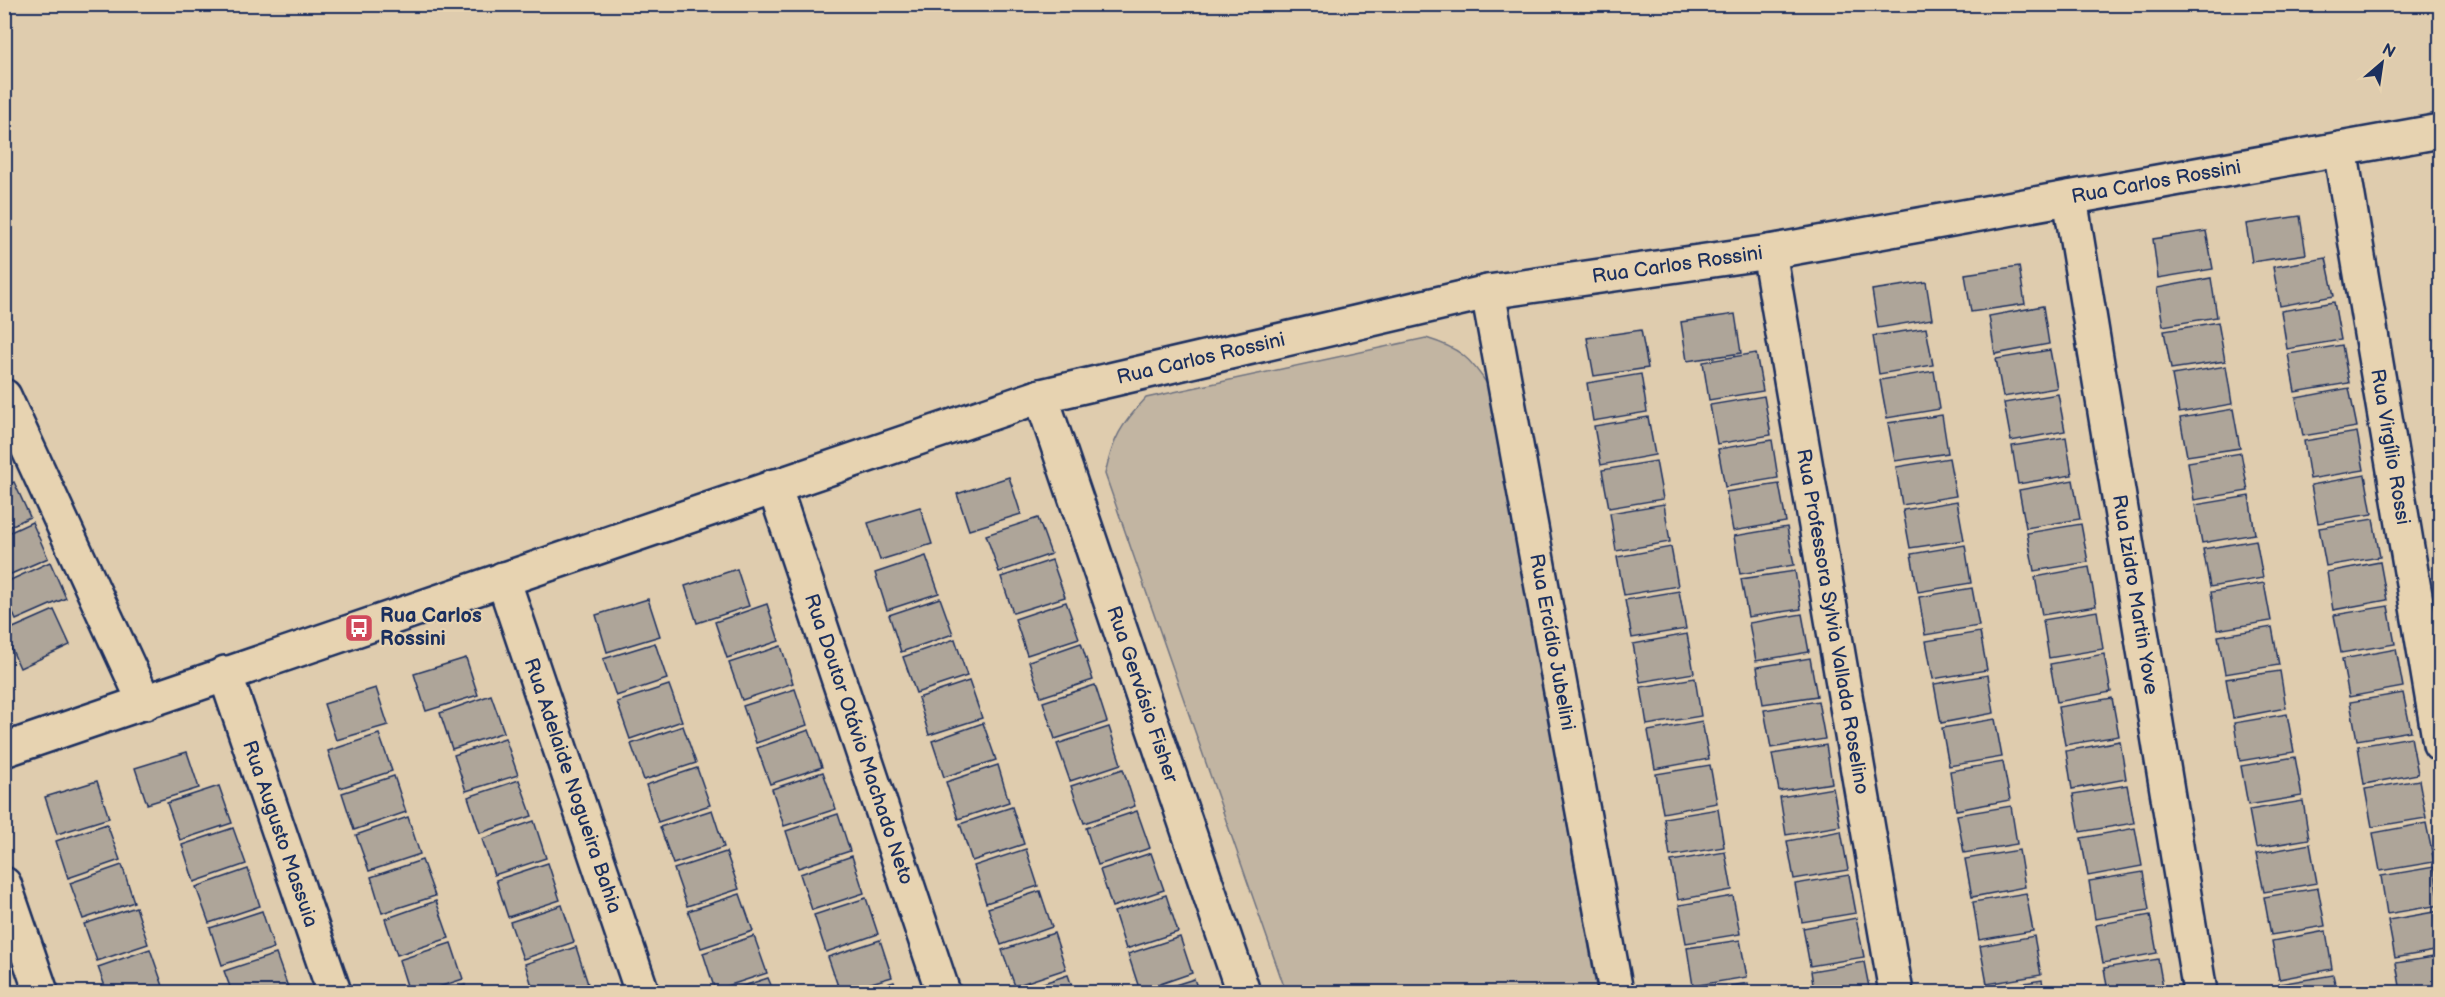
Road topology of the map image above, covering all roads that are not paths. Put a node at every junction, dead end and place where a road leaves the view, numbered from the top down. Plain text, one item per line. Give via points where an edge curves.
1 (2440, 130) edge
2 (2340, 149) junction
3 (2070, 198) junction
4 (1769, 252) junction
5 (1488, 292) junction
6 (4, 396) edge
7 (1041, 396) junction
8 (774, 486) junction
9 (503, 579) junction
10 (225, 674) junction
11 (145, 703) junction
12 (2440, 744) edge
13 (4, 750) edge
14 (4, 884) edge
15 (41, 993) edge
16 (334, 993) edge
17 (642, 993) edge
18 (943, 993) edge
19 (1243, 993) edge
20 (1616, 993) edge
21 (1896, 993) edge
22 (2200, 993) edge

1 - 2 street, Rua Carlos Rossini
2 - 3 street, Rua Carlos Rossini
2 - 12 street, Rua Virgílio Rossi
3 - 4 street, Rua Carlos Rossini
3 - 22 street, Rua Izidro Martin Yove
4 - 5 street, Rua Carlos Rossini
4 - 21 street, Rua Professora Sylvia Vallada Roselino
5 - 7 street, Rua Carlos Rossini
5 - 20 street, Rua Ercídio Jubelini
6 - 11 street
7 - 8 street, Rua Carlos Rossini
7 - 19 street, Rua Gervásio Fisher
8 - 9 street, Rua Carlos Rossini
8 - 18 street, Rua Doutor Otávio Machado Neto
9 - 10 street, Rua Carlos Rossini
9 - 17 street, Rua Adelaide Nogueira Bahia
10 - 11 street, Rua Carlos Rossini
10 - 16 street, Rua Augusto Massuia
11 - 13 street, Rua Carlos Rossini
14 - 15 street

